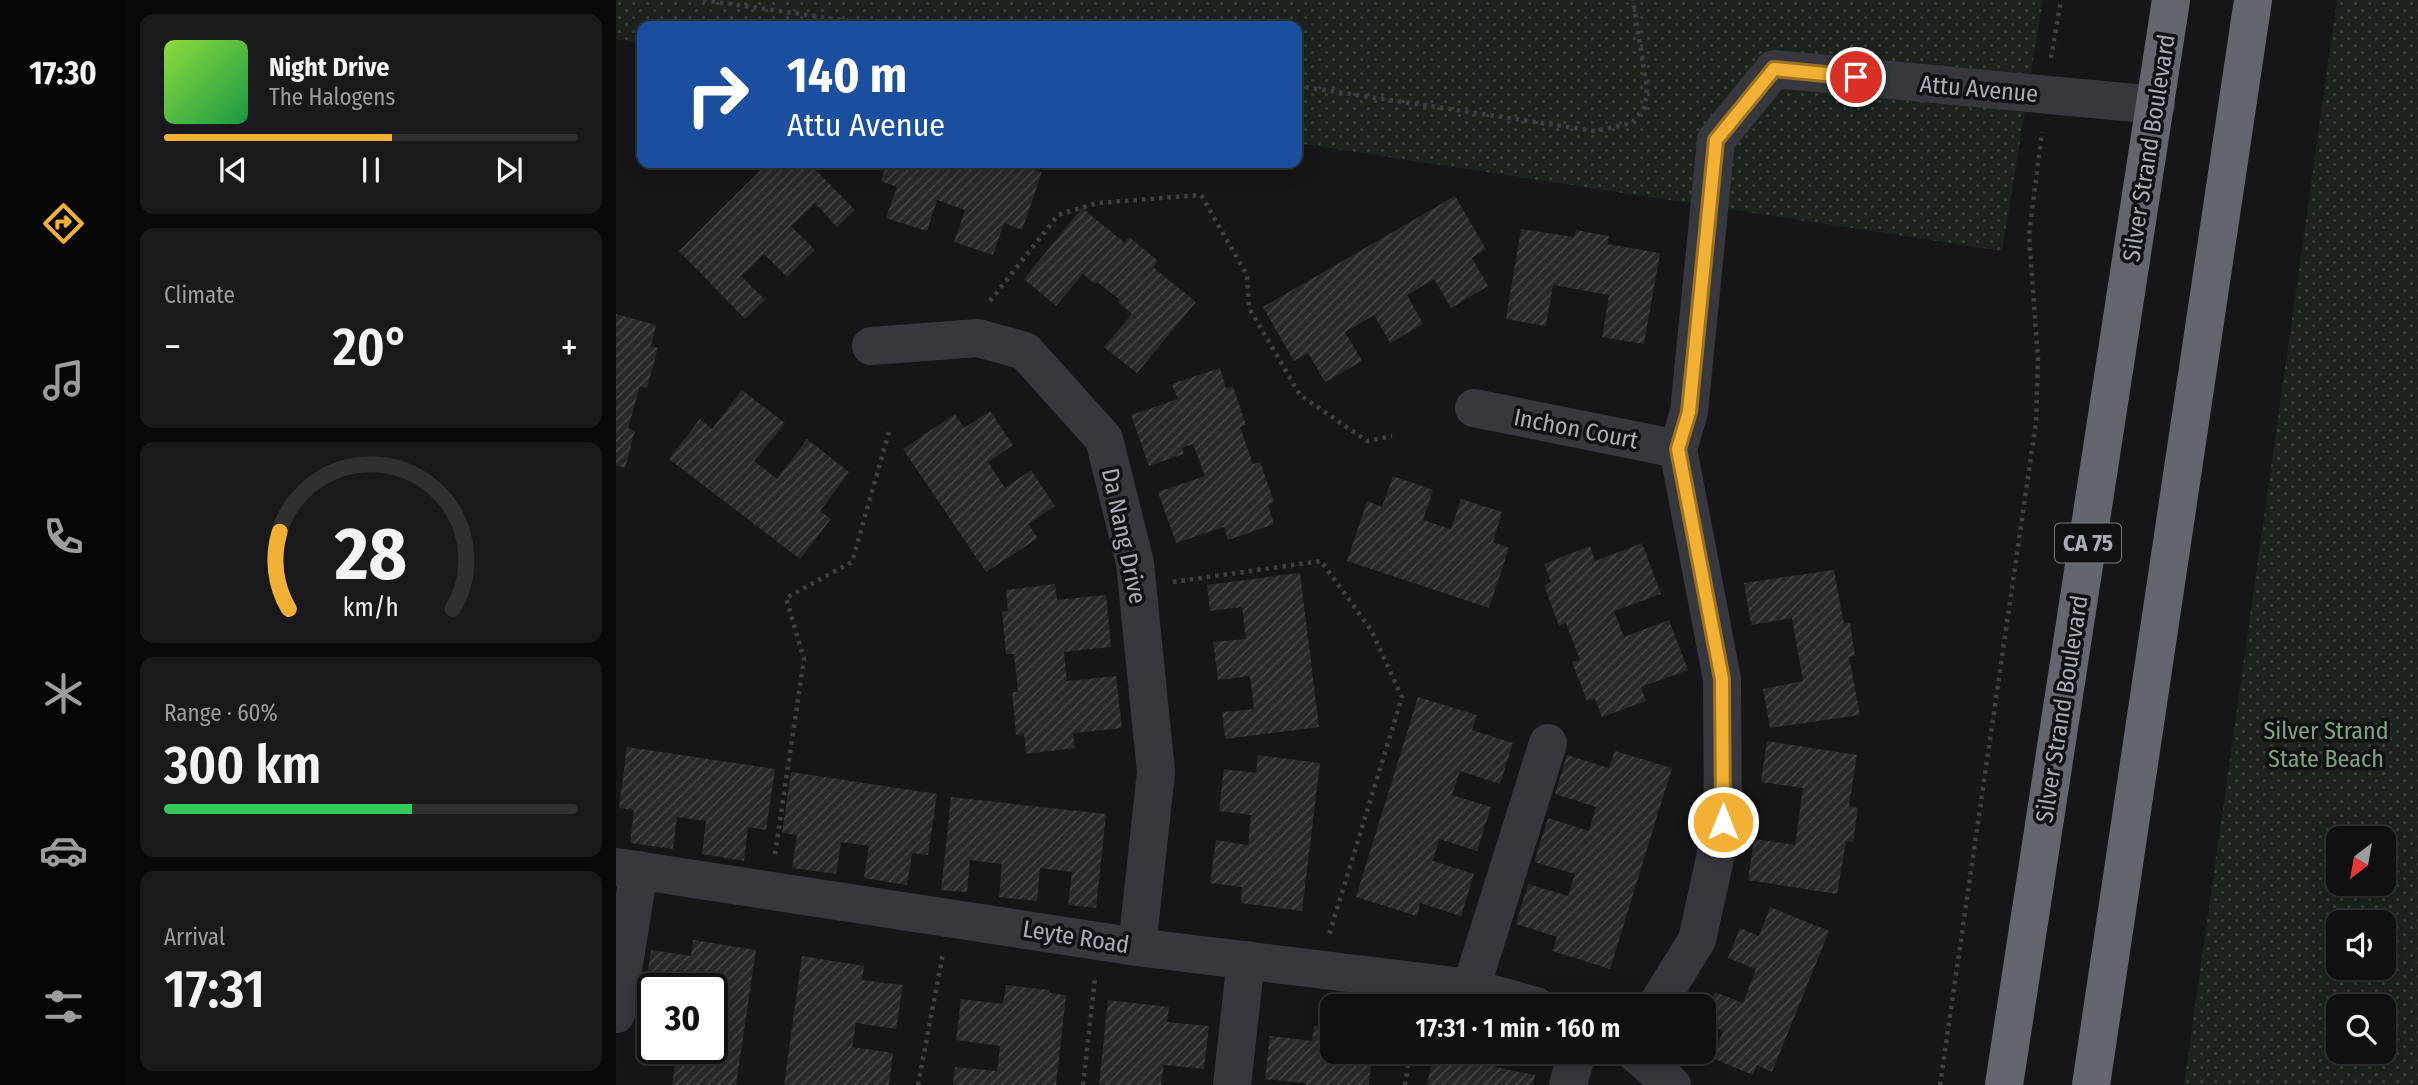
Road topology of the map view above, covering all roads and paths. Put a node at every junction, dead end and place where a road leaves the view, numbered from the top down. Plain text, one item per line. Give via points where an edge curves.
1 (703, 0) edge
2 (1633, 0) edge
3 (2061, 0) edge
4 (2171, 0) edge
5 (2253, 0) edge
6 (849, 21) edge
7 (1302, 87) edge
8 (2047, 95) junction
9 (2156, 105) junction
10 (989, 301) dead end
11 (871, 346) dead end
12 (1474, 408) dead end
13 (889, 432) dead end
14 (1392, 436) dead end
15 (1678, 449) junction
16 (1171, 582) dead end
17 (1548, 743) dead end
18 (627, 868) edge
19 (770, 890) junction
20 (949, 917) junction
21 (1326, 945) dead end
22 (1137, 947) junction
23 (1246, 960) junction
24 (1095, 977) dead end
25 (1471, 988) junction
26 (1493, 994) edge
27 (1663, 994) edge
28 (616, 1014) edge
29 (1408, 1064) edge
30 (1574, 1064) edge
31 (1648, 1064) edge
32 (918, 1085) edge
33 (1083, 1085) edge
34 (1232, 1085) edge
35 (1405, 1085) edge
36 (1569, 1085) edge
37 (1672, 1085) edge
38 (1940, 1085) edge
39 (2004, 1085) edge
40 (2091, 1085) edge

1 - 6 path
2 - 7 path via 1647,88 1645,107 1632,123 1595,131
3 - 8 path
4 - 9 highway, Silver Strand Boulevard / CA 75
5 - 40 highway
8 - 9 street, Attu Avenue
8 - 15 street, Attu Avenue via 1774,69 1716,140 1689,412
8 - 38 path via 2029,235 2038,359 2036,422
9 - 39 highway, Silver Strand Boulevard / CA 75
10 - 14 path via 1058,215 1097,202 1201,195 1247,275 1249,308 1300,394 1367,440
11 - 22 street, Da Nang Drive via 978,338 1025,351 1104,439 1135,563 1156,772
12 - 15 street, Inchon Court
13 - 19 path via 852,562 786,598 804,659
15 - 27 street, Attu Avenue via 1722,679 1723,822 1697,940
16 - 21 path via 1321,561 1371,630 1402,697
17 - 25 street
18 - 19 street, Leyte Road
18 - 28 street
19 - 20 street, Leyte Road
20 - 22 street, Leyte Road
20 - 32 path
22 - 23 street, Leyte Road
23 - 25 street, Leyte Road
23 - 34 street
24 - 33 path
25 - 26 street, Leyte Road
29 - 35 path
30 - 36 street
31 - 37 street

